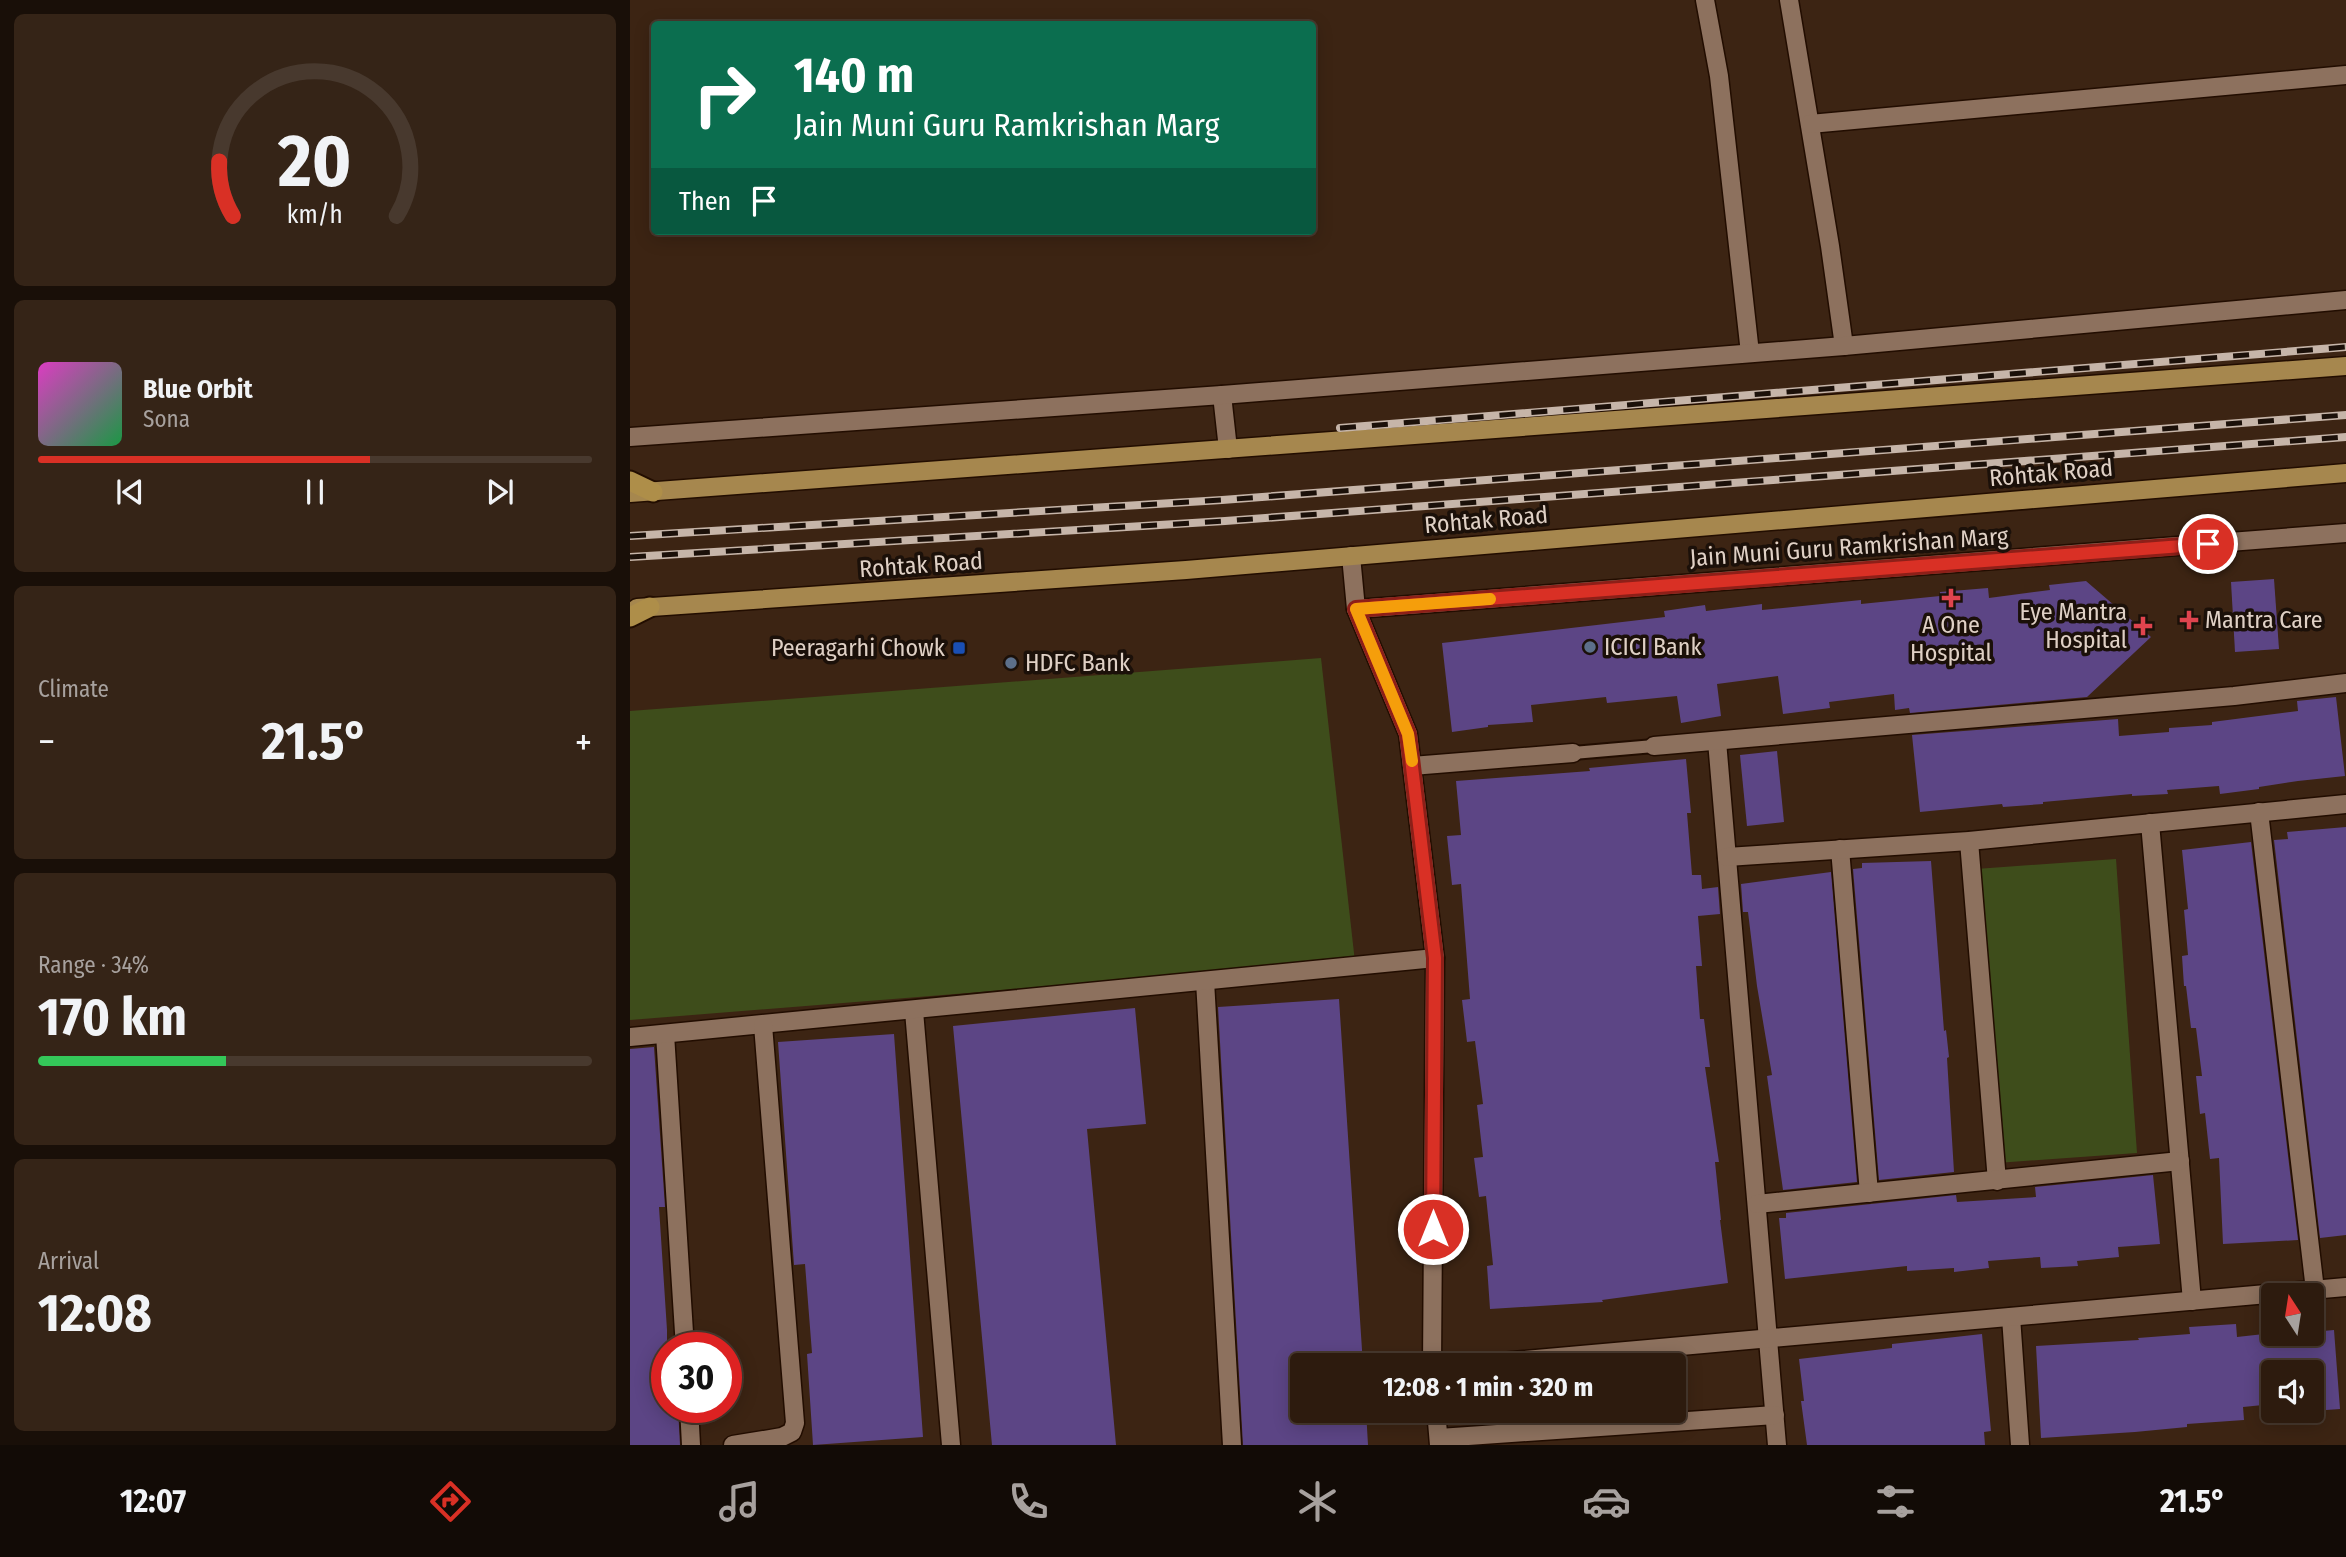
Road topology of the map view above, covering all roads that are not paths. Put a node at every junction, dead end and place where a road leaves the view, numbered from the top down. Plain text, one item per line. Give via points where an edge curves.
1 (1705, 0) edge
2 (1789, 0) edge
3 (2346, 75) edge
4 (1810, 124) junction
5 (2346, 300) edge
6 (1844, 346) junction
7 (1750, 353) junction
8 (2346, 366) edge
9 (1222, 394) junction
10 (630, 438) edge
11 (1228, 449) junction
12 (2346, 474) edge
13 (630, 481) edge
14 (653, 492) junction
15 (630, 493) edge
16 (2346, 533) edge
17 (1351, 556) junction
18 (650, 607) junction
19 (630, 608) edge
20 (1356, 609) junction
21 (630, 617) edge
22 (2346, 683) edge
23 (1717, 741) junction
24 (1654, 746) joint
25 (1573, 753) joint
26 (1412, 766) junction
27 (2346, 804) edge
28 (2259, 812) junction
29 (2150, 823) junction
30 (1969, 841) junction
31 (1840, 849) junction
32 (1727, 857) junction
33 (1435, 958) junction
34 (1205, 981) junction
35 (914, 1011) junction
36 (763, 1025) junction
37 (665, 1034) junction
38 (630, 1037) edge
39 (2180, 1161) junction
40 (1997, 1181) junction
41 (1869, 1193) junction
42 (1757, 1204) junction
43 (2314, 1283) edge
44 (2346, 1287) edge
45 (2324, 1289) edge
46 (2261, 1295) edge
47 (2192, 1301) junction
48 (2011, 1317) junction
49 (684, 1332) edge
50 (1769, 1339) junction
51 (1433, 1353) edge
52 (1607, 1353) edge
53 (1774, 1415) junction
54 (690, 1423) edge
55 (1437, 1423) edge
56 (1439, 1442) edge
57 (691, 1445) edge
58 (733, 1445) edge
59 (951, 1445) edge
60 (1232, 1445) edge
61 (1777, 1445) edge
62 (2020, 1445) edge

1 - 7 street
2 - 4 street
3 - 4 street
4 - 6 street
5 - 6 street
6 - 7 street
7 - 9 street
8 - 11 main road
9 - 10 street
9 - 11 street
11 - 14 main road
12 - 17 main road, Rohtak Road
13 - 14 highway
14 - 15 main road
16 - 20 street, Jain Muni Guru Ramkrishan Marg
17 - 18 main road, Rohtak Road
17 - 20 street
18 - 19 main road, Rohtak Road
18 - 21 highway
20 - 26 street via 1408,734
22 - 23 street
23 - 24 street
23 - 32 street
24 - 25 lane
25 - 26 street
26 - 33 street
27 - 28 street
28 - 29 street
28 - 43 street
29 - 30 street
29 - 39 street
30 - 31 street
30 - 40 street
31 - 32 street
31 - 41 street
32 - 42 street
33 - 34 street
33 - 51 street
34 - 35 street
34 - 60 street
35 - 36 street
35 - 59 street
36 - 37 street
36 - 58 street via 795,1423 792,1432 782,1437
37 - 38 street
37 - 49 street
39 - 40 street
39 - 47 street
40 - 41 street
41 - 42 street
42 - 50 street
44 - 45 street
46 - 47 street
47 - 48 street
48 - 50 street
48 - 62 street
50 - 52 street
50 - 53 street
53 - 56 street
53 - 61 street
54 - 57 street
55 - 56 street

